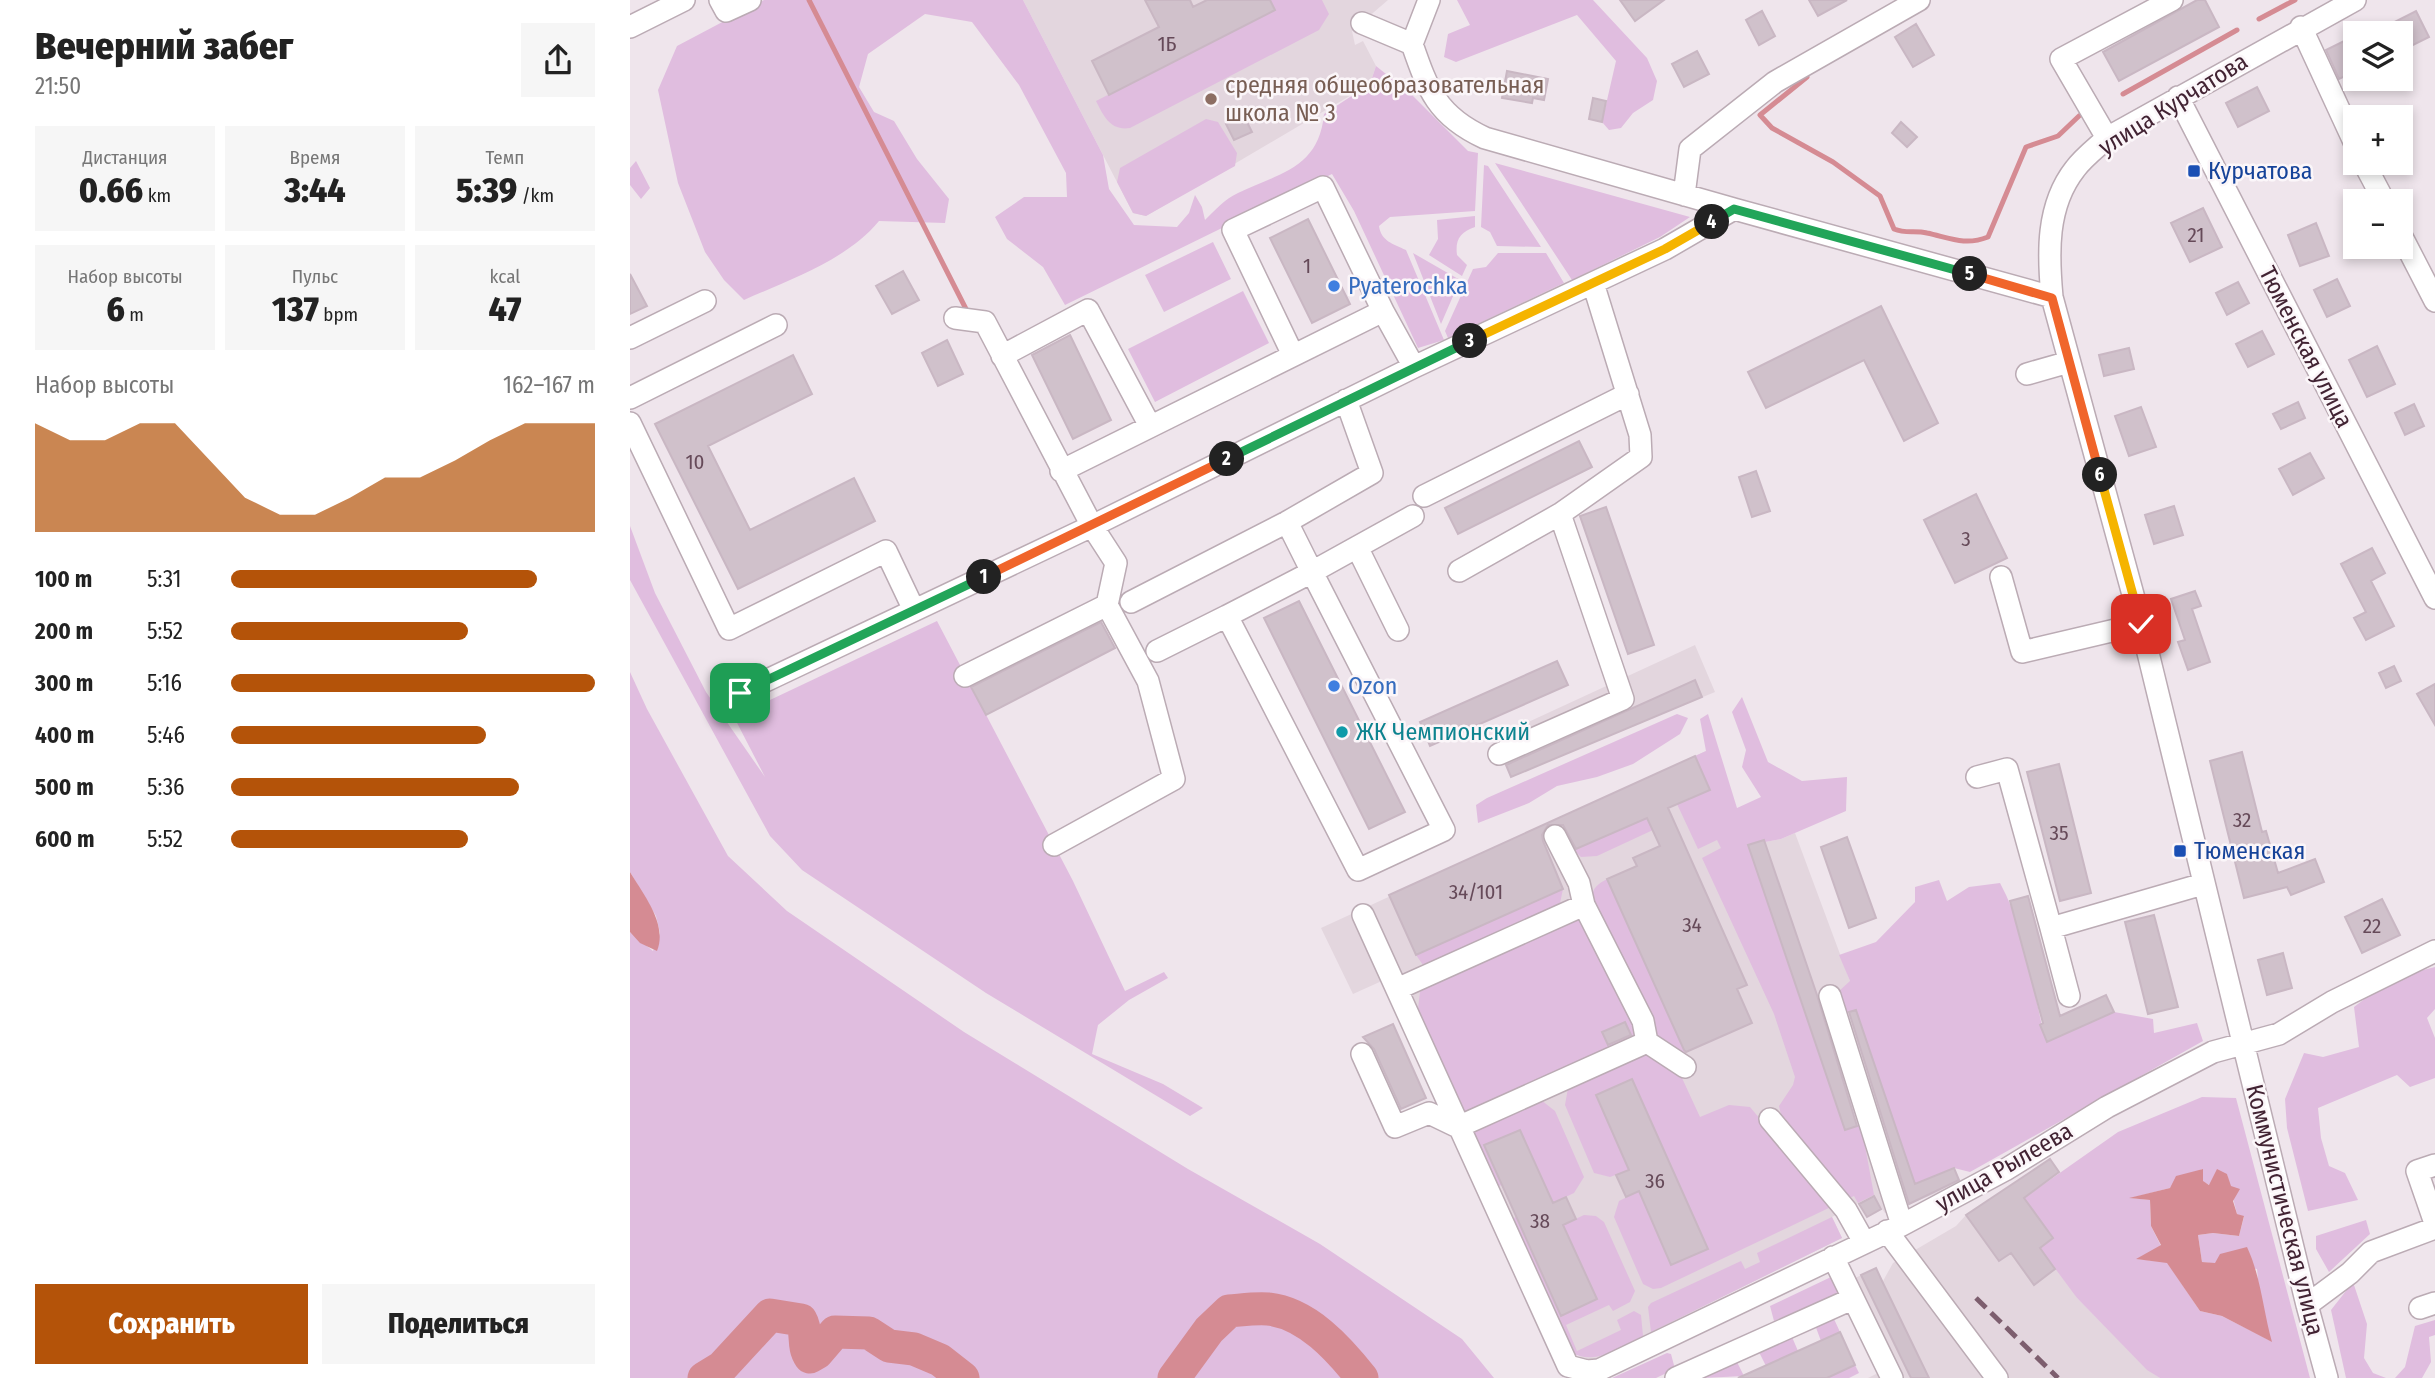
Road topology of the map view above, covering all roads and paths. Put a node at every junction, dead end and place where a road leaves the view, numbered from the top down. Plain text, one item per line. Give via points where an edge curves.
1 (684, 0) edge
2 (720, 0) edge
3 (750, 0) edge
4 (1429, 0) edge
5 (1919, 0) edge
6 (2172, 0) edge
7 (2355, 0) edge
8 (1362, 23) dead end
9 (630, 27) edge
10 (2301, 27) junction
11 (1412, 44) junction
12 (2178, 97) junction
13 (2343, 118) edge
14 (2107, 138) junction
15 (1684, 195) junction
16 (1734, 209) junction
17 (2413, 258) edge
18 (1593, 283) junction
19 (2052, 298) junction
20 (705, 301) dead end
21 (2435, 301) edge
22 (1383, 311) junction
23 (955, 318) dead end
24 (776, 324) dead end
25 (630, 338) edge
26 (1293, 355) junction
27 (1002, 356) junction
28 (2069, 362) junction
29 (1414, 367) junction
30 (2027, 374) dead end
31 (1628, 394) junction
32 (630, 398) edge
33 (1346, 400) junction
34 (630, 423) edge
35 (1150, 426) junction
36 (1061, 471) junction
37 (1424, 496) dead end
38 (1560, 514) junction
39 (1413, 516) dead end
40 (1287, 522) junction
41 (1092, 526) junction
42 (1357, 547) junction
43 (1460, 570) dead end
44 (1312, 572) junction
45 (2001, 578) dead end
46 (2435, 598) edge
47 (1131, 602) dead end
48 (1107, 605) junction
49 (914, 610) junction
50 (1227, 616) junction
51 (2141, 624) junction
52 (1398, 630) dead end
53 (1157, 651) dead end
54 (965, 676) dead end
55 (740, 693) dead end
56 (1499, 754) dead end
57 (1978, 777) dead end
58 (1555, 836) dead end
59 (1055, 845) dead end
60 (2203, 884) junction
61 (1584, 905) junction
62 (1363, 915) dead end
63 (2051, 928) junction
64 (2435, 951) edge
65 (1397, 989) junction
66 (1830, 996) dead end
67 (2069, 996) dead end
68 (2243, 1041) junction
69 (1647, 1042) junction
70 (1362, 1054) dead end
71 (1685, 1067) dead end
72 (1770, 1119) dead end
73 (1458, 1127) junction
74 (2435, 1165) edge
75 (2435, 1223) edge
76 (1894, 1228) junction
77 (2435, 1228) edge
78 (1864, 1242) junction
79 (1833, 1257) junction
80 (1852, 1299) junction
81 (2306, 1305) junction
82 (1582, 1372) edge
83 (1676, 1378) edge
84 (1892, 1378) edge
85 (1997, 1378) edge
86 (2327, 1378) edge

1 - 9 street
2 - 3 street via 726,11
4 - 11 street
5 - 15 street via 1775,82 1690,149
6 - 14 street via 2061,59
7 - 10 street, улица Курчатова
8 - 11 street
10 - 12 street, улица Курчатова
10 - 13 street
11 - 15 street via 1429,93 1470,131
12 - 14 street, улица Курчатова
12 - 46 street, Тюменская улица
14 - 19 street, улица Курчатова via 2074,169 2059,198 2050,228
15 - 16 street
16 - 18 street
16 - 19 street
17 - 21 street
18 - 29 street
18 - 31 street
19 - 28 street
20 - 25 street
22 - 26 street
22 - 26 street via 1323,187 1233,230
22 - 29 street
23 - 27 street via 985,322
24 - 32 street
26 - 35 street
27 - 35 street via 1088,310
27 - 36 street
28 - 30 street
28 - 51 street
29 - 33 street
31 - 37 street
31 - 38 street via 1641,457
33 - 40 street via 1372,473
33 - 41 street
34 - 49 street via 729,629 886,551
35 - 36 street
36 - 41 street
38 - 43 street
38 - 56 street via 1623,699
39 - 42 street
40 - 44 street
40 - 47 street
41 - 48 street via 1116,563
41 - 49 street
42 - 44 street
42 - 52 street
44 - 50 street
44 - 50 street via 1444,830 1358,870
45 - 51 street via 2022,652
48 - 54 street
48 - 59 street via 1148,681 1174,779
49 - 55 street
50 - 53 street
51 - 60 street
57 - 63 street via 2007,769
58 - 61 street via 1579,883
60 - 63 street
60 - 68 street
61 - 65 street
61 - 69 street via 1643,1021
62 - 65 street
63 - 67 street
64 - 68 street, улица Рылеева via 2279,1034
65 - 73 street
66 - 76 street
68 - 76 street, улица Рылеева via 2106,1107 2005,1170
68 - 81 street, Коммунистическая улица
69 - 71 street
69 - 73 street
70 - 73 street via 1395,1126 1429,1113
72 - 78 street via 1846,1210
73 - 82 street
74 - 75 street via 2417,1171
76 - 78 street, улица Рылеева
76 - 85 street
77 - 81 street via 2371,1252
78 - 79 street, улица Рылеева
79 - 80 street
79 - 82 street, улица Рылеева via 1599,1370
80 - 83 street
80 - 84 street
81 - 86 street, Коммунистическая улица

